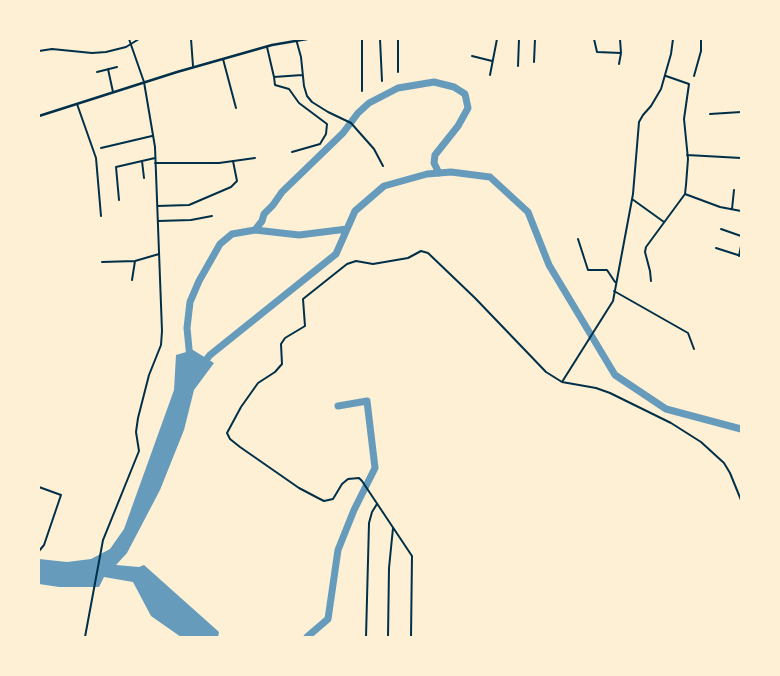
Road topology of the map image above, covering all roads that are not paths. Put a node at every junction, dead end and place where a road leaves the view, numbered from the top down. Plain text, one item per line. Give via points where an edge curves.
1 (128, 39) edge
2 (139, 39) edge
3 (191, 39) edge
4 (307, 39) edge
5 (362, 39) edge
6 (380, 39) edge
7 (398, 39) edge
8 (497, 39) edge
9 (519, 39) edge
10 (535, 39) edge
11 (594, 39) edge
12 (620, 39) edge
13 (673, 39) edge
14 (701, 39) edge
15 (296, 40) edge
16 (130, 44) junction
17 (267, 46) junction
18 (39, 51) edge
19 (621, 53) junction
20 (472, 56) dead end
21 (223, 58) junction
22 (492, 61) junction
23 (534, 62) dead end
24 (619, 64) dead end
25 (518, 66) dead end
26 (117, 67) dead end
27 (193, 67) junction
28 (108, 69) junction
29 (97, 72) dead end
30 (398, 72) dead end
31 (302, 75) junction
32 (490, 75) dead end
33 (666, 76) junction
34 (694, 76) dead end
35 (274, 77) junction
36 (382, 81) dead end
37 (144, 82) junction
38 (362, 91) dead end
39 (113, 92) junction
40 (77, 104) junction
41 (236, 108) dead end
42 (741, 112) edge
43 (710, 114) dead end
44 (39, 116) edge
45 (152, 136) junction
46 (101, 148) dead end
47 (292, 152) dead end
48 (687, 155) junction
49 (155, 158) junction
50 (255, 158) dead end
51 (741, 158) edge
52 (142, 161) junction
53 (233, 162) junction
54 (155, 163) junction
55 (384, 166) dead end
56 (144, 178) dead end
57 (734, 190) dead end
58 (685, 194) junction
59 (632, 199) junction
60 (119, 200) dead end
61 (156, 206) junction
62 (732, 209) junction
63 (741, 211) edge
64 (101, 216) dead end
65 (212, 216) dead end
66 (157, 222) junction
67 (664, 222) junction
68 (721, 229) dead end
69 (741, 236) edge
70 (578, 239) dead end
71 (741, 246) edge
72 (716, 248) dead end
73 (159, 254) junction
74 (740, 256) edge
75 (135, 261) junction
76 (102, 262) dead end
77 (132, 280) dead end
78 (651, 281) dead end
79 (615, 282) junction
80 (614, 291) junction
81 (694, 349) dead end
82 (562, 382) junction
83 (39, 487) edge
84 (741, 500) edge
85 (377, 504) junction
86 (393, 528) junction
87 (39, 551) edge
88 (85, 637) edge
89 (366, 637) edge
90 (388, 637) edge
91 (411, 637) edge

1 - 16 street
2 - 16 street
3 - 27 street
4 - 15 street
5 - 38 street
6 - 36 street
7 - 30 street
8 - 22 street
9 - 25 street
10 - 23 street
11 - 19 street via 597,52
12 - 19 street
13 - 33 street
14 - 34 street
15 - 17 street
15 - 31 street
16 - 18 street via 99,53
16 - 37 street
17 - 21 street
17 - 35 street
19 - 24 street
20 - 22 street
21 - 27 street
21 - 41 street
22 - 32 street
26 - 28 street
27 - 37 street
28 - 29 street
28 - 39 street
31 - 35 street
31 - 55 street via 309,99 351,123
33 - 48 street via 689,84 684,119
33 - 59 street via 652,106 639,122
35 - 47 street via 275,85 289,89 299,103 327,124 320,144
37 - 39 street
37 - 45 street
39 - 40 street
40 - 44 street
40 - 64 street via 96,158
42 - 43 street
45 - 46 street
45 - 49 street
48 - 51 street
48 - 58 street
49 - 52 street
49 - 54 street
50 - 53 street
52 - 56 street
52 - 60 street via 116,167
53 - 54 street
53 - 61 street via 238,181 231,187 189,205
54 - 61 street
57 - 62 street
58 - 62 street
58 - 67 street
59 - 67 street
59 - 79 street
61 - 66 street
62 - 63 street
65 - 66 street
66 - 73 street
67 - 78 street via 646,247
68 - 69 street
70 - 79 street via 588,270 607,270
71 - 74 street
72 - 74 street
73 - 75 street
73 - 88 street via 161,345 138,418 139,451 103,540
75 - 76 street
75 - 77 street
79 - 80 street
80 - 81 street via 688,333
80 - 82 street via 612,301
82 - 84 street via 610,393 671,423 701,442 724,463
82 - 85 street via 546,372 428,253 421,251 408,258 374,264 356,261 348,264 303,299 305,326 285,338 281,344 282,364 258,383 240,407 227,433 240,447 298,488 324,500 333,499 348,479 359,478
83 - 87 street via 62,496
85 - 86 street
85 - 89 street via 369,523
86 - 90 street
86 - 91 street via 412,559

